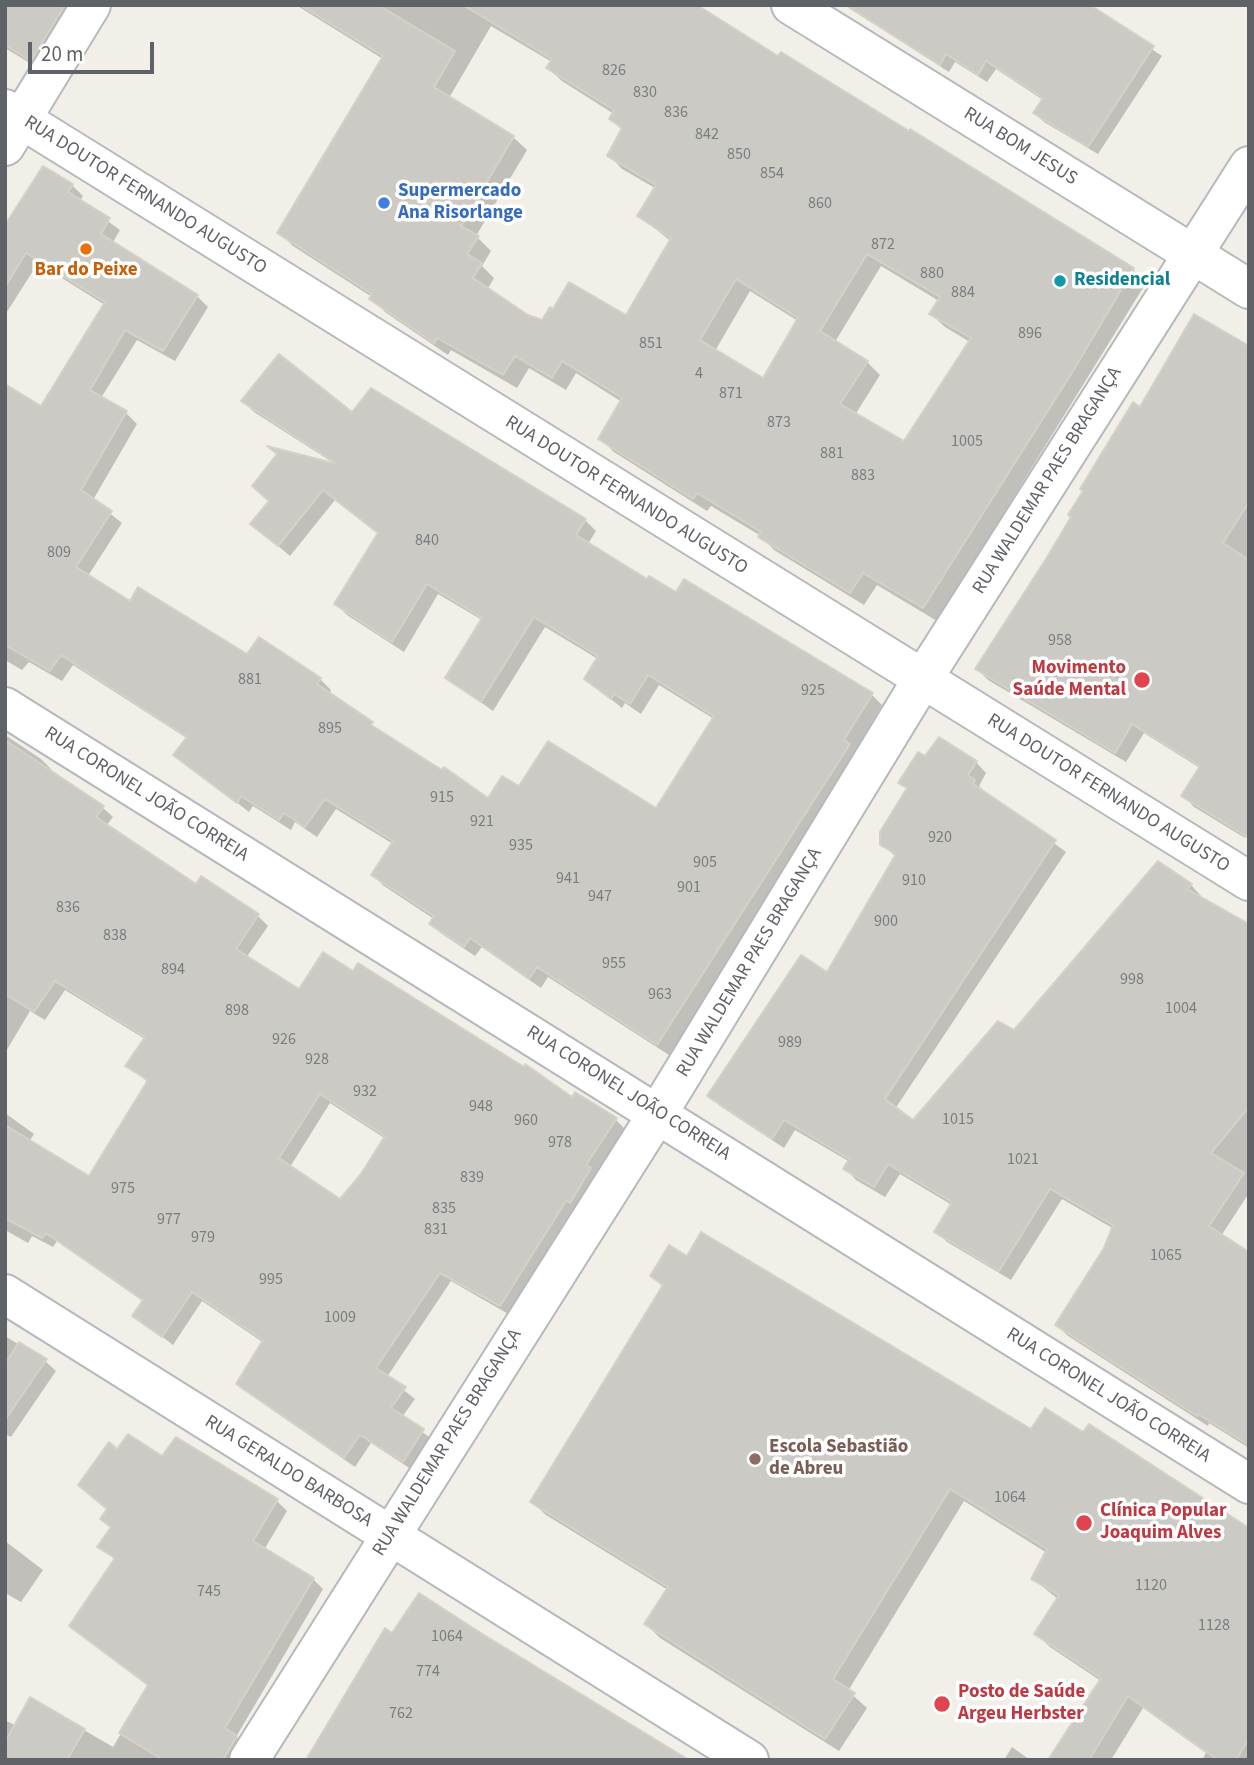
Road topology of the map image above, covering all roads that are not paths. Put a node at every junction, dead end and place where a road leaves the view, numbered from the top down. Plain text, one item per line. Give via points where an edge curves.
1 (91, 5) edge
2 (791, 5) edge
3 (11, 125) edge
4 (1249, 166) edge
5 (1191, 253) junction
6 (1249, 289) edge
7 (922, 680) junction
8 (5, 707) edge
9 (1249, 881) edge
10 (658, 1113) junction
11 (5, 1294) edge
12 (1249, 1484) edge
13 (389, 1536) junction
14 (249, 1760) edge
15 (749, 1760) edge

1 - 3 street
2 - 5 street, RUA BOM JESUS
3 - 7 street, RUA DOUTOR FERNANDO AUGUSTO
4 - 5 street, RUA WALDEMAR PAES BRAGANÇA
5 - 6 street, RUA BOM JESUS
5 - 7 street, RUA WALDEMAR PAES BRAGANÇA
7 - 9 street, RUA DOUTOR FERNANDO AUGUSTO
7 - 10 street, RUA WALDEMAR PAES BRAGANÇA
8 - 10 street, RUA CORONEL JOÃO CORREIA
10 - 12 street, RUA CORONEL JOÃO CORREIA
10 - 13 street, RUA WALDEMAR PAES BRAGANÇA
11 - 13 street, RUA GERALDO BARBOSA
13 - 14 street, RUA WALDEMAR PAES BRAGANÇA
13 - 15 street, RUA GERALDO BARBOSA

